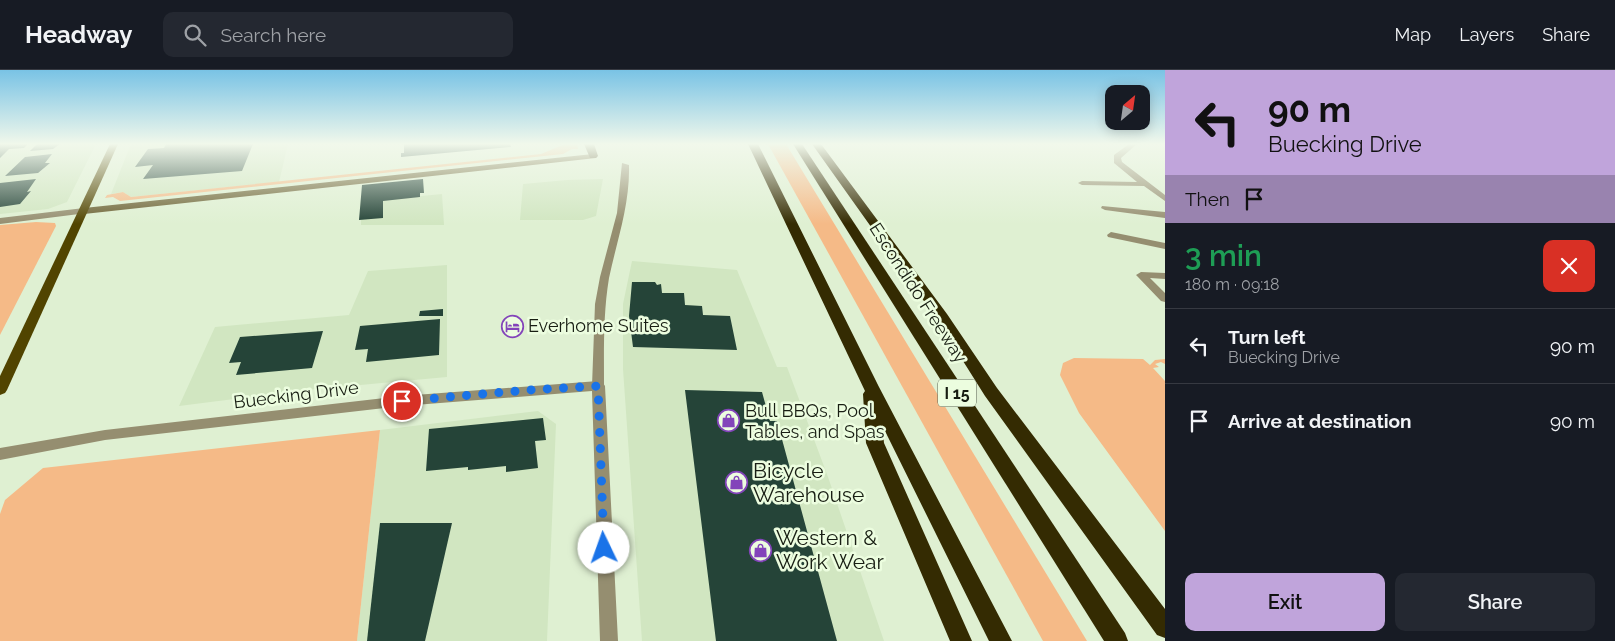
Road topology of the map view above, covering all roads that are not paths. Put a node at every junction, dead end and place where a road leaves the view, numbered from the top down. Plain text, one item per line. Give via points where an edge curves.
1 (102, 171) edge
2 (453, 171) edge
3 (625, 171) edge
4 (766, 171) edge
5 (814, 171) edge
6 (835, 171) edge
7 (1128, 171) edge
8 (1082, 183) dead end
9 (1146, 184) junction
10 (1165, 199) edge
11 (1105, 208) dead end
12 (84, 212) junction
13 (1165, 215) edge
14 (0, 221) edge
15 (1112, 235) dead end
16 (1165, 246) edge
17 (1165, 276) edge
18 (1165, 299) edge
19 (598, 386) junction
20 (871, 387) junction
21 (0, 390) edge
22 (0, 454) edge
23 (1165, 626) edge
24 (609, 641) edge
25 (961, 641) edge
26 (1001, 641) edge
27 (1117, 641) edge

1 - 12 main road
2 - 12 main road
3 - 19 street via 624,200 602,294
4 - 20 highway
5 - 27 highway, Escondido Freeway / I 15
6 - 23 highway via 942,317 996,400
7 - 9 street
8 - 9 street
9 - 10 street
11 - 13 street
12 - 14 street
12 - 21 main road
15 - 16 street
17 - 18 street via 1141,276
19 - 22 street, Buecking Drive via 402,401 106,436
19 - 24 street
20 - 25 highway via 874,443
20 - 26 highway

